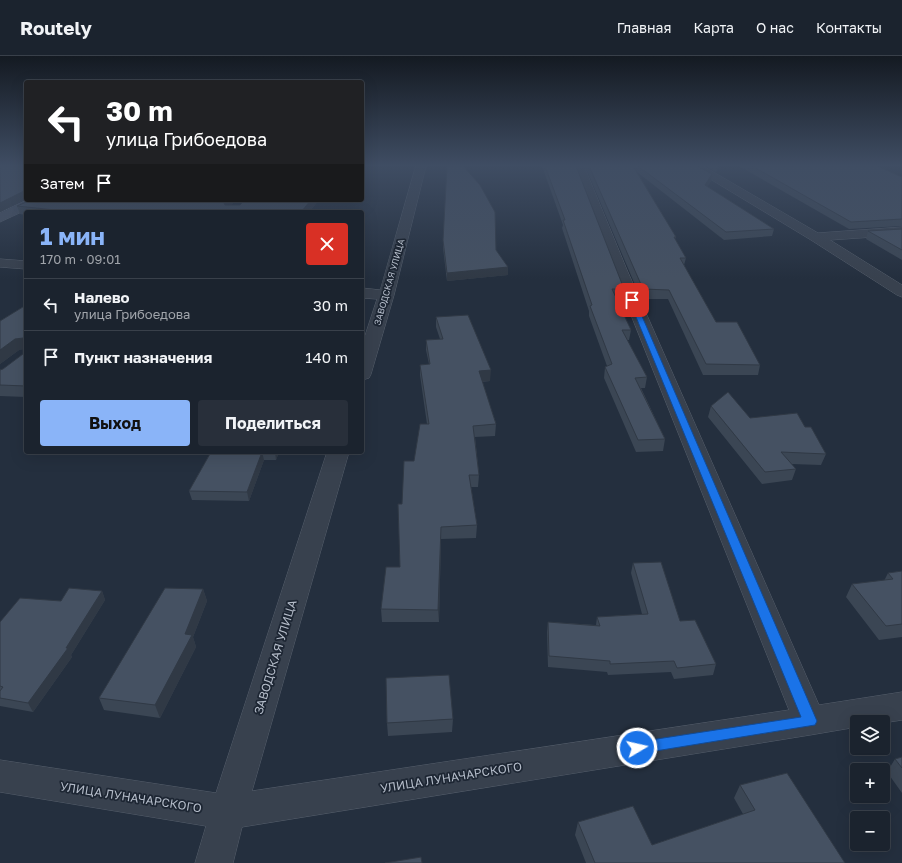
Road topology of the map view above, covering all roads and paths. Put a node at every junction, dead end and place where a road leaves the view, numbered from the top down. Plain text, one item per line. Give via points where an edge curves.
1 (29, 204) edge
2 (411, 204) edge
3 (594, 204) edge
4 (760, 204) edge
5 (0, 218) edge
6 (902, 232) edge
7 (816, 237) junction
8 (0, 263) edge
9 (24, 265) edge
10 (902, 292) edge
11 (364, 293) edge
12 (386, 295) junction
13 (364, 367) edge
14 (337, 454) edge
15 (902, 706) edge
16 (810, 721) junction
17 (0, 776) edge
18 (228, 812) junction
19 (214, 863) edge

1 - 5 street
2 - 12 street, ЗАВОДСКАЯ УЛИЦА
3 - 16 street
4 - 7 street
6 - 7 street
7 - 10 street
8 - 9 street
11 - 12 street
12 - 13 street, ЗАВОДСКАЯ УЛИЦА
14 - 18 street, ЗАВОДСКАЯ УЛИЦА
15 - 16 street, УЛИЦА ЛУНАЧАРСКОГО
16 - 18 street, УЛИЦА ЛУНАЧАРСКОГО
17 - 18 street, УЛИЦА ЛУНАЧАРСКОГО
18 - 19 street, ЗАВОДСКАЯ УЛИЦА

